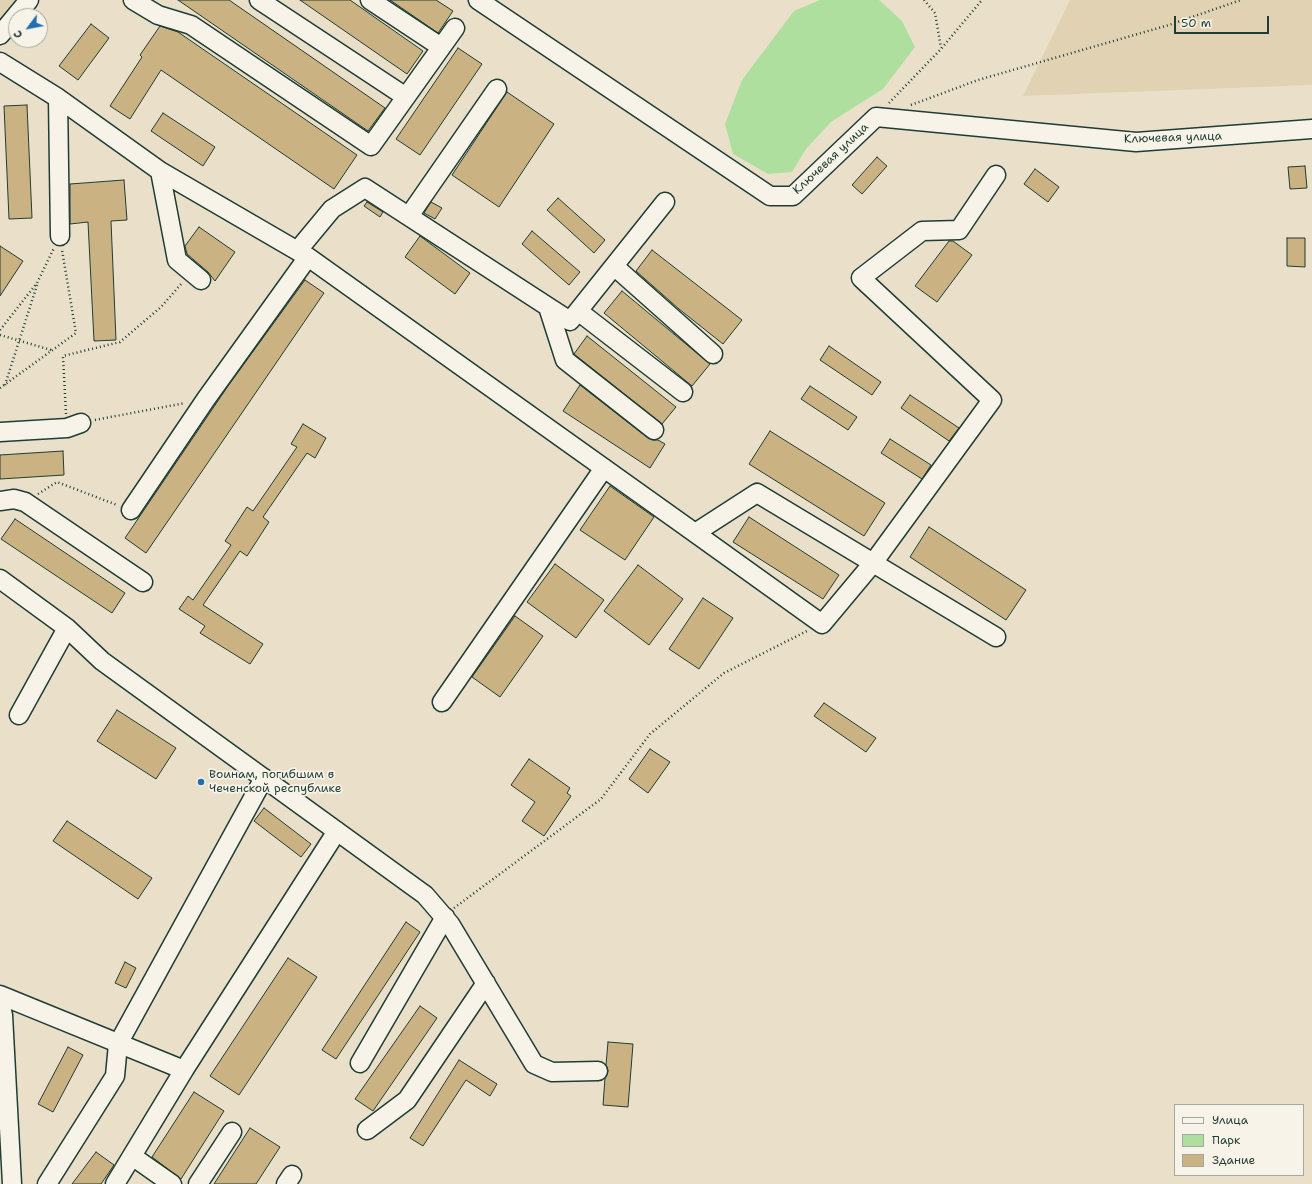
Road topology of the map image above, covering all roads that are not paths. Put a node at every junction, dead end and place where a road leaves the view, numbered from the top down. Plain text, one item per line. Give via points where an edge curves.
1 (29, 0) edge
2 (134, 0) edge
3 (259, 0) edge
4 (370, 0) edge
5 (478, 0) edge
6 (455, 28) dead end
7 (0, 35) edge
8 (441, 47) junction
9 (0, 62) edge
10 (497, 89) dead end
11 (406, 97) junction
12 (58, 98) junction
13 (1312, 129) edge
14 (160, 171) junction
15 (996, 175) dead end
16 (664, 202) dead end
17 (408, 216) junction
18 (60, 236) road end
19 (303, 254) junction
20 (614, 266) junction
21 (196, 277) road end
22 (548, 306) junction
23 (578, 310) junction
24 (713, 354) dead end
25 (683, 392) dead end
26 (74, 426) road end
27 (654, 430) dead end
28 (0, 432) edge
29 (604, 468) junction
30 (0, 501) edge
31 (131, 510) road end
32 (695, 533) junction
33 (873, 563) junction
34 (0, 579) edge
35 (143, 582) dead end
36 (67, 628) junction
37 (996, 637) dead end
38 (442, 702) dead end
39 (19, 715) dead end
40 (264, 778) junction
41 (337, 831) junction
42 (444, 917) junction
43 (486, 983) junction
44 (0, 995) edge
45 (0, 1004) edge
46 (118, 1044) junction
47 (360, 1063) dead end
48 (184, 1070) junction
49 (598, 1071) dead end
50 (367, 1130) dead end
51 (232, 1132) dead end
52 (132, 1156) junction
53 (12, 1184) edge
54 (47, 1184) edge
55 (115, 1184) edge
56 (172, 1184) edge
57 (198, 1184) edge

1 - 7 street
2 - 11 street via 158,15 191,25 371,146
3 - 11 street
4 - 8 street
5 - 13 street, Ключевая улица via 770,196 793,196 876,117 1136,142
6 - 8 street
8 - 11 street
9 - 12 street
10 - 17 street
12 - 14 street
12 - 18 street
14 - 19 street
14 - 21 street via 177,260
15 - 33 street via 959,230 922,231 861,278 992,400
16 - 20 street
17 - 19 street via 365,188 332,210
17 - 22 street
19 - 29 street
19 - 31 street
20 - 23 street
20 - 24 street
22 - 23 street via 570,321
22 - 27 street via 565,360
23 - 25 street
26 - 28 street
29 - 32 street
29 - 38 street
30 - 35 street via 14,499 25,502
32 - 33 street via 758,493
32 - 33 street via 822,624
33 - 37 street
34 - 36 street
36 - 39 street
36 - 40 street via 102,661
40 - 41 street
40 - 46 street
41 - 42 street via 425,895
41 - 48 street
42 - 43 street
42 - 47 street
43 - 49 street via 534,1064 552,1072
43 - 50 street via 407,1100
44 - 46 street
45 - 53 street via 3,1015
46 - 48 street
46 - 54 street via 115,1076
48 - 52 street
51 - 57 street
52 - 55 street
52 - 56 street

